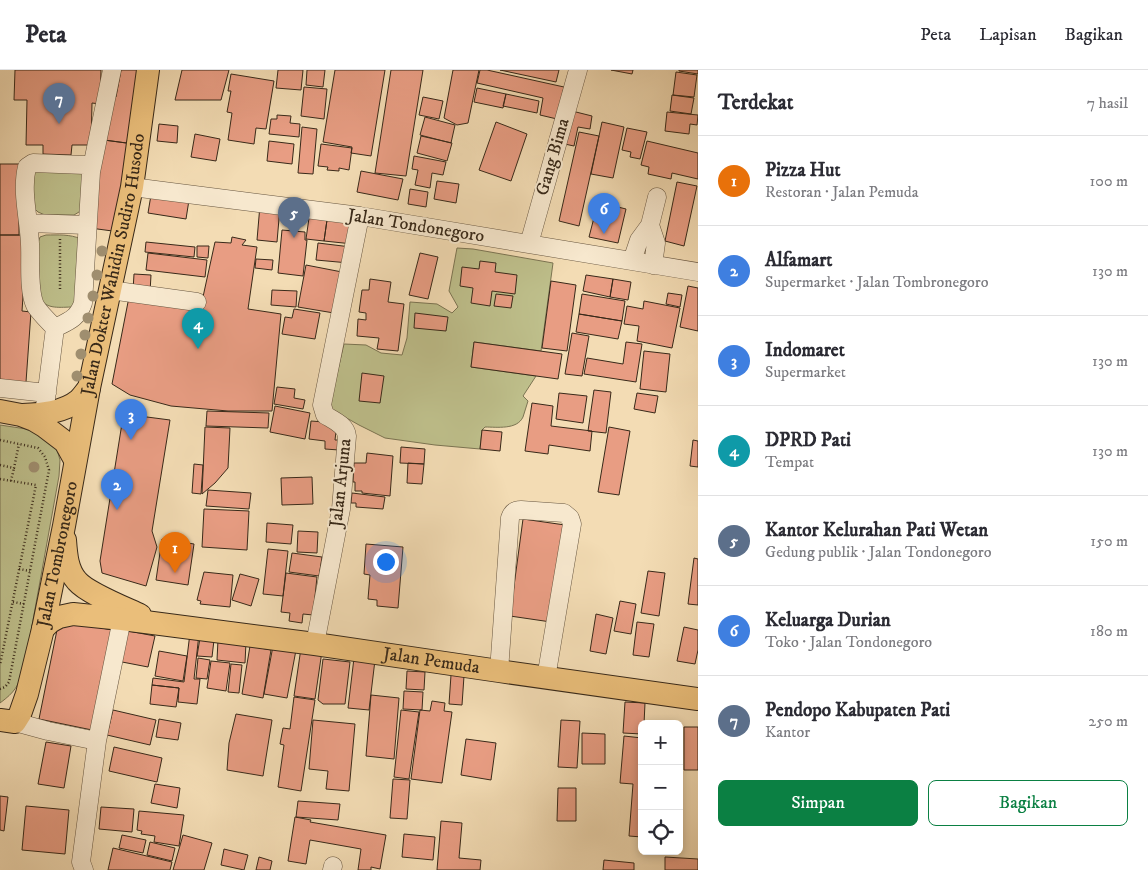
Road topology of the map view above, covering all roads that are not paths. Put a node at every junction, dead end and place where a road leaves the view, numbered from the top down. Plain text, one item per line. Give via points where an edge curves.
1 (112, 70) edge
2 (148, 70) edge
3 (578, 70) edge
4 (91, 172) junction
5 (132, 187) junction
6 (657, 197) dead end
7 (360, 216) junction
8 (28, 223) junction
9 (87, 225) junction
10 (650, 225) junction
11 (529, 244) junction
12 (632, 261) junction
13 (653, 265) junction
14 (698, 272) edge
15 (110, 290) junction
16 (197, 302) dead end
17 (55, 328) junction
18 (0, 388) edge
19 (89, 388) junction
20 (46, 403) junction
21 (11, 413) edge
22 (75, 460) junction
23 (64, 526) junction
24 (122, 618) junction
25 (165, 624) junction
26 (42, 629) junction
27 (315, 644) junction
28 (499, 672) junction
29 (546, 678) junction
30 (698, 699) edge
31 (8, 721) edge
32 (97, 741) junction
33 (84, 870) edge

1 - 4 street
2 - 5 main road, Jalan Dokter Wahidin Sudiro Husodo
3 - 11 street, Gang Bima
4 - 8 street via 85,165 33,164 27,167
4 - 9 street
5 - 7 street, Jalan Tondonegoro
5 - 15 main road, Jalan Dokter Wahidin Sudiro Husodo
6 - 10 street
7 - 11 street, Jalan Tondonegoro
7 - 27 street, Jalan Arjuna via 322,405 325,415 343,426 347,436 341,509
8 - 9 street
8 - 17 street via 32,296 35,307
9 - 17 street via 84,303 76,317
10 - 12 street via 639,240
10 - 13 street via 656,243
11 - 12 street, Jalan Tondonegoro
12 - 13 street, Jalan Tondonegoro
13 - 14 street, Jalan Tondonegoro
15 - 16 street
15 - 19 main road, Jalan Dokter Wahidin Sudiro Husodo
17 - 20 street
18 - 20 street
19 - 20 main road via 79,400 57,411
19 - 22 main road, Jalan Dokter Wahidin Sudiro Husodo
20 - 21 main road
21 - 22 main road, Jalan Tombronegoro via 44,426 64,442
22 - 23 main road, Jalan Tombronegoro
23 - 25 main road via 66,555 77,582 102,597
23 - 26 main road, Jalan Tombronegoro
24 - 25 main road
24 - 26 main road via 73,614 59,617
24 - 32 street
25 - 27 main road, Jalan Pemuda
26 - 31 main road, Jalan Tombronegoro via 24,706
27 - 28 main road, Jalan Pemuda
28 - 29 main road, Jalan Pemuda
28 - 29 street via 511,514 516,510 564,513 572,524
29 - 30 main road, Jalan Pemuda
31 - 32 street
32 - 33 street via 81,862

